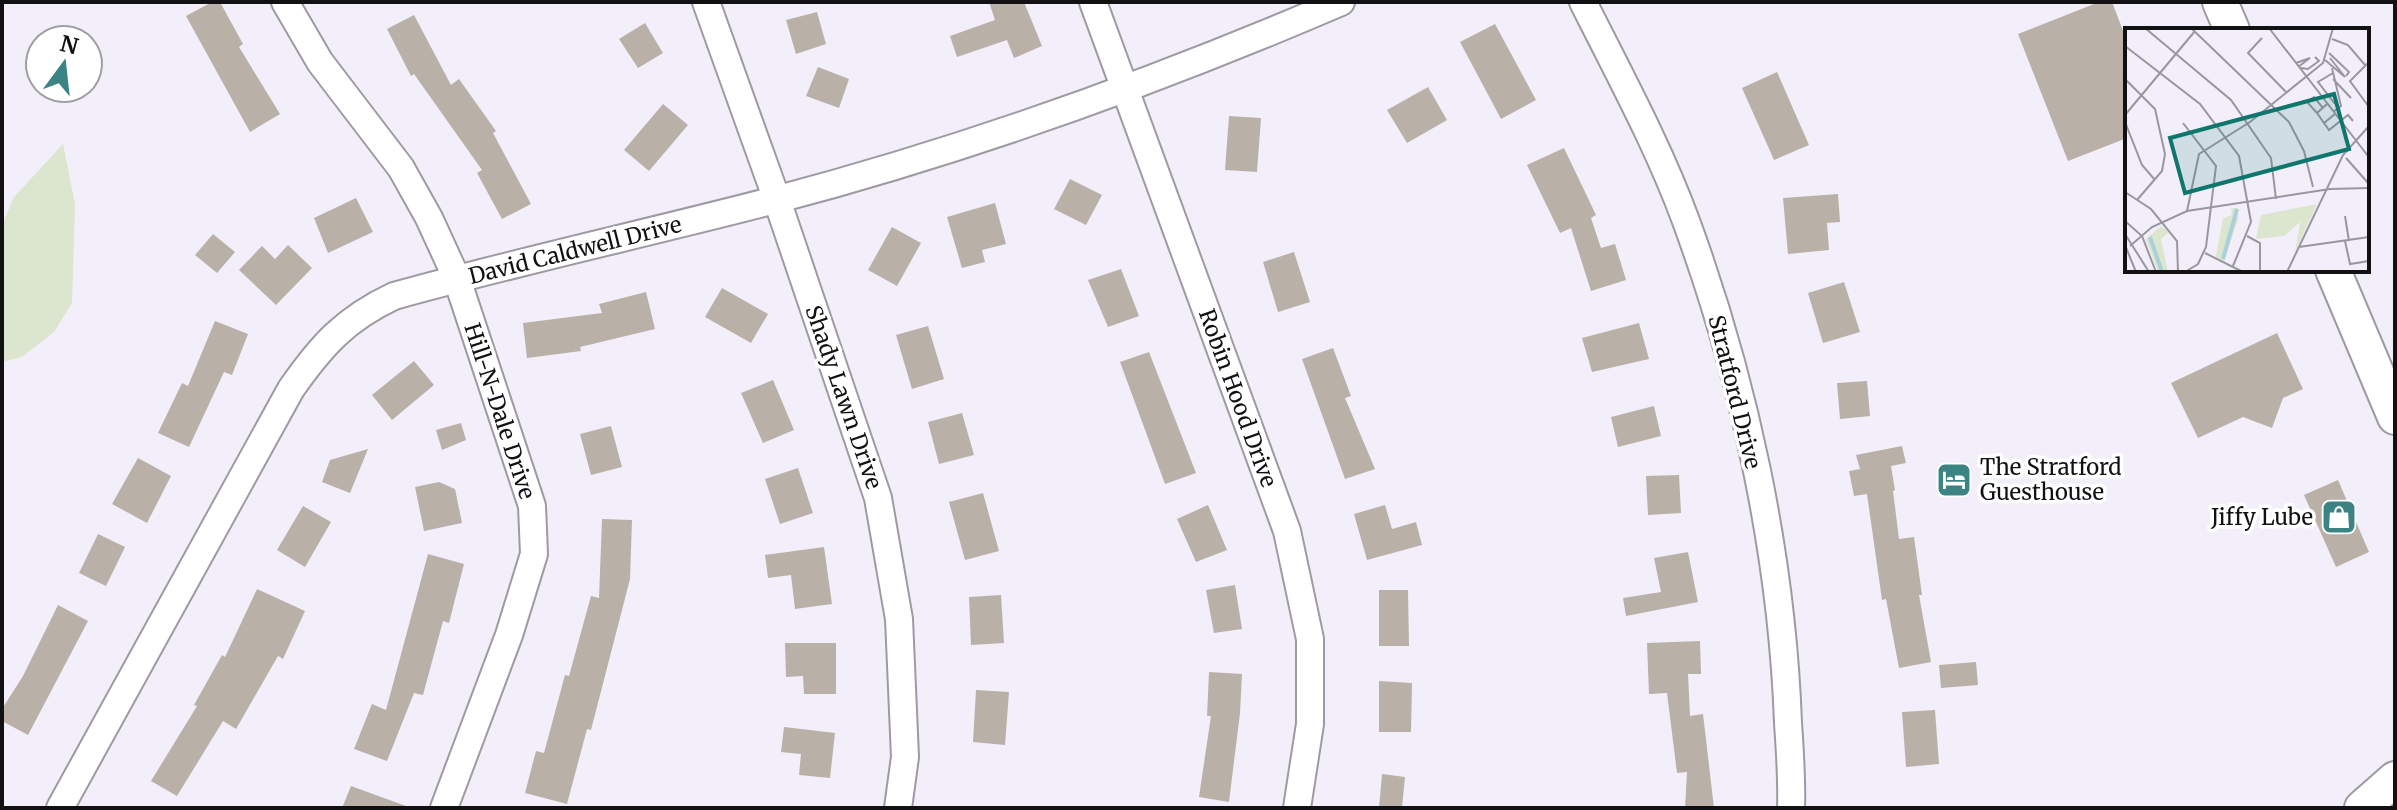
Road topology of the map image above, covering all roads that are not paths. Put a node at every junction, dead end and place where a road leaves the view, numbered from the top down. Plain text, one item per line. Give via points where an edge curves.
1 (285, 2) edge
2 (706, 2) edge
3 (1093, 2) edge
4 (1341, 2) edge
5 (1583, 2) edge
6 (2220, 2) edge
7 (2231, 28) edge
8 (1127, 89) junction
9 (777, 200) junction
10 (2334, 272) edge
11 (457, 279) junction
12 (2395, 417) edge
13 (2395, 779) edge
14 (60, 808) edge
15 (444, 808) edge
16 (898, 808) edge
17 (1297, 808) edge
18 (1791, 808) edge
19 (2362, 808) edge

1 - 11 street, Hill-N-Dale Drive via 320,62 401,168
2 - 9 street, Shady Lawn Drive
3 - 8 street, Robin Hood Drive
4 - 8 street, David Caldwell Drive
5 - 18 street, Stratford Drive via 1686,220 1726,344 1776,581 1786,666
6 - 7 main road
8 - 9 street, David Caldwell Drive via 989,137
8 - 17 street, Robin Hood Drive via 1287,531 1310,639 1310,724
9 - 11 street, David Caldwell Drive
9 - 16 street, Shady Lawn Drive via 878,498 899,619 905,757
10 - 12 main road
11 - 14 street, David Caldwell Drive via 367,308 313,357
11 - 15 street, Hill-N-Dale Drive via 532,506 534,554
13 - 19 main road

